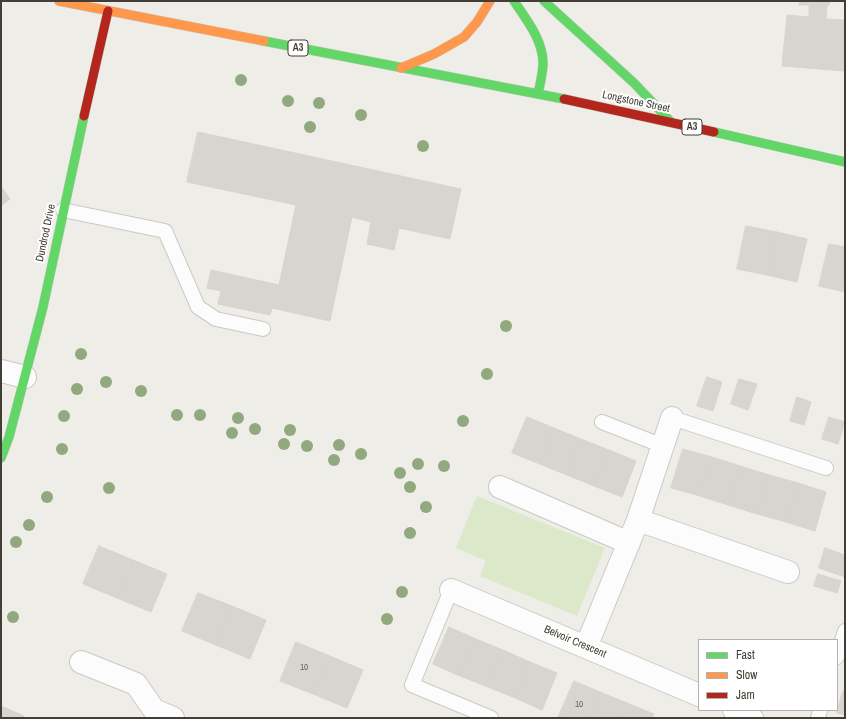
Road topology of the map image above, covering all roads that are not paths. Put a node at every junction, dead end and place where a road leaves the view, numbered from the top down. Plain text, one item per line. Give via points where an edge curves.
1 (59, 1) edge
2 (490, 1) edge
3 (514, 1) edge
4 (544, 1) edge
5 (108, 11) junction
6 (401, 68) junction
7 (538, 94) junction
8 (671, 122) junction
9 (845, 162) edge
10 (63, 210) junction
11 (263, 330) dead end
12 (1, 371) edge
13 (25, 377) junction
14 (672, 418) joint
15 (602, 422) dead end
16 (663, 446) junction
17 (1, 458) edge
18 (826, 468) dead end
19 (500, 487) dead end
20 (638, 520) junction
21 (629, 543) junction
22 (788, 572) dead end
23 (451, 590) joint
24 (845, 631) edge
25 (586, 647) junction
26 (838, 654) edge
27 (81, 662) dead end
28 (698, 695) edge
29 (736, 711) edge
30 (173, 718) edge
31 (491, 718) edge
32 (752, 718) edge

1 - 5 main road, A3
2 - 6 main road via 464,37 434,54
3 - 7 main road via 540,48 543,61
4 - 8 main road via 634,83
5 - 6 main road, A3
5 - 10 main road, Dundrod Drive
6 - 7 main road, A3
7 - 8 main road, Longstone Street / A3
8 - 9 main road, Longstone Street / A3
10 - 11 lane via 165,231 198,307 216,319
10 - 13 main road, Dundrod Drive via 43,307
12 - 13 street
13 - 17 main road, Dundrod Drive
14 - 16 street
14 - 18 lane
15 - 16 lane
16 - 20 street
19 - 21 street
20 - 21 street
20 - 22 street
21 - 25 street
23 - 25 street, Belvoir Crescent
23 - 31 lane via 412,685
24 - 26 lane
25 - 28 street, Belvoir Crescent
27 - 30 street via 136,684 154,710
29 - 32 street

